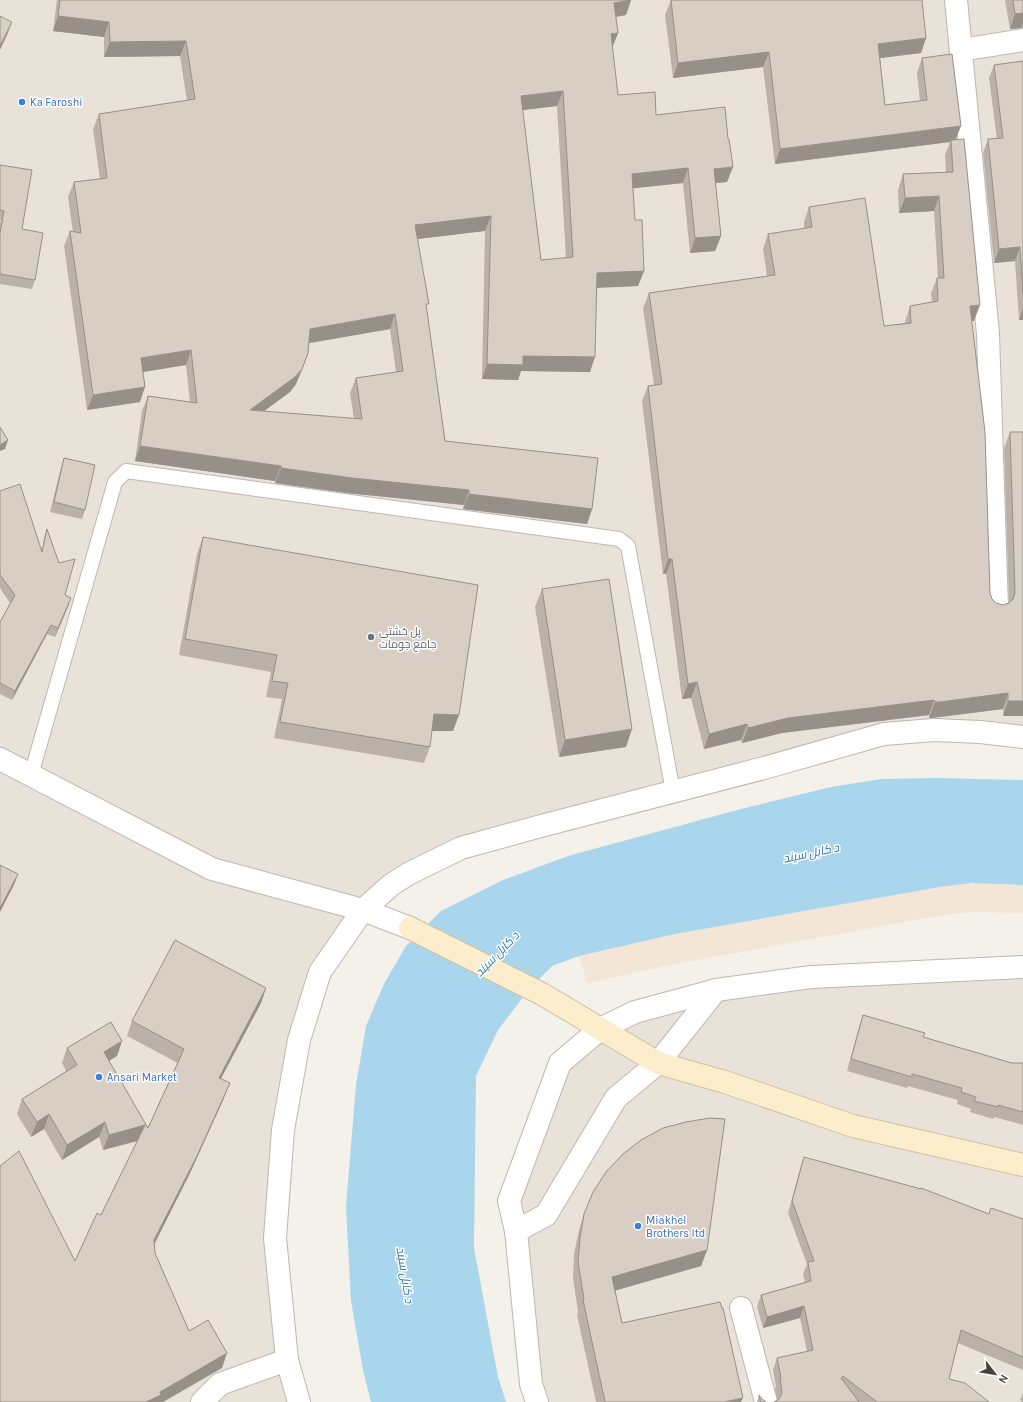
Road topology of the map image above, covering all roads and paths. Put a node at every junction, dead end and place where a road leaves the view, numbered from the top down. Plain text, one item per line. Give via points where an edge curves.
1 (956, 0) edge
2 (1023, 40) edge
3 (962, 50) junction
4 (997, 608) edge
5 (1023, 737) edge
6 (0, 759) edge
7 (31, 775) junction
8 (673, 792) junction
9 (363, 910) junction
10 (1023, 967) edge
11 (716, 990) junction
12 (600, 1028) junction
13 (658, 1063) junction
14 (1023, 1165) edge
15 (516, 1231) junction
16 (741, 1308) dead end
17 (287, 1360) junction
18 (202, 1402) edge
19 (299, 1402) edge
20 (537, 1402) edge
21 (766, 1402) edge

1 - 3 street
2 - 3 street
3 - 4 street via 988,334
5 - 8 street via 934,730 884,734
6 - 7 street
7 - 8 lane via 115,482 126,471 619,539 628,546
7 - 9 street via 212,869
8 - 9 street via 461,848 408,874 391,885
9 - 12 street via 410,928 542,994
9 - 17 street via 320,972 299,1040 283,1130 275,1238
10 - 11 street via 811,977
11 - 12 street via 635,1012
11 - 13 street
12 - 13 street
12 - 15 street via 560,1063 509,1201
13 - 14 street via 725,1082 852,1126
13 - 15 street via 616,1098 546,1215
15 - 20 street via 531,1384
16 - 21 street
17 - 18 street via 220,1384
17 - 19 street

